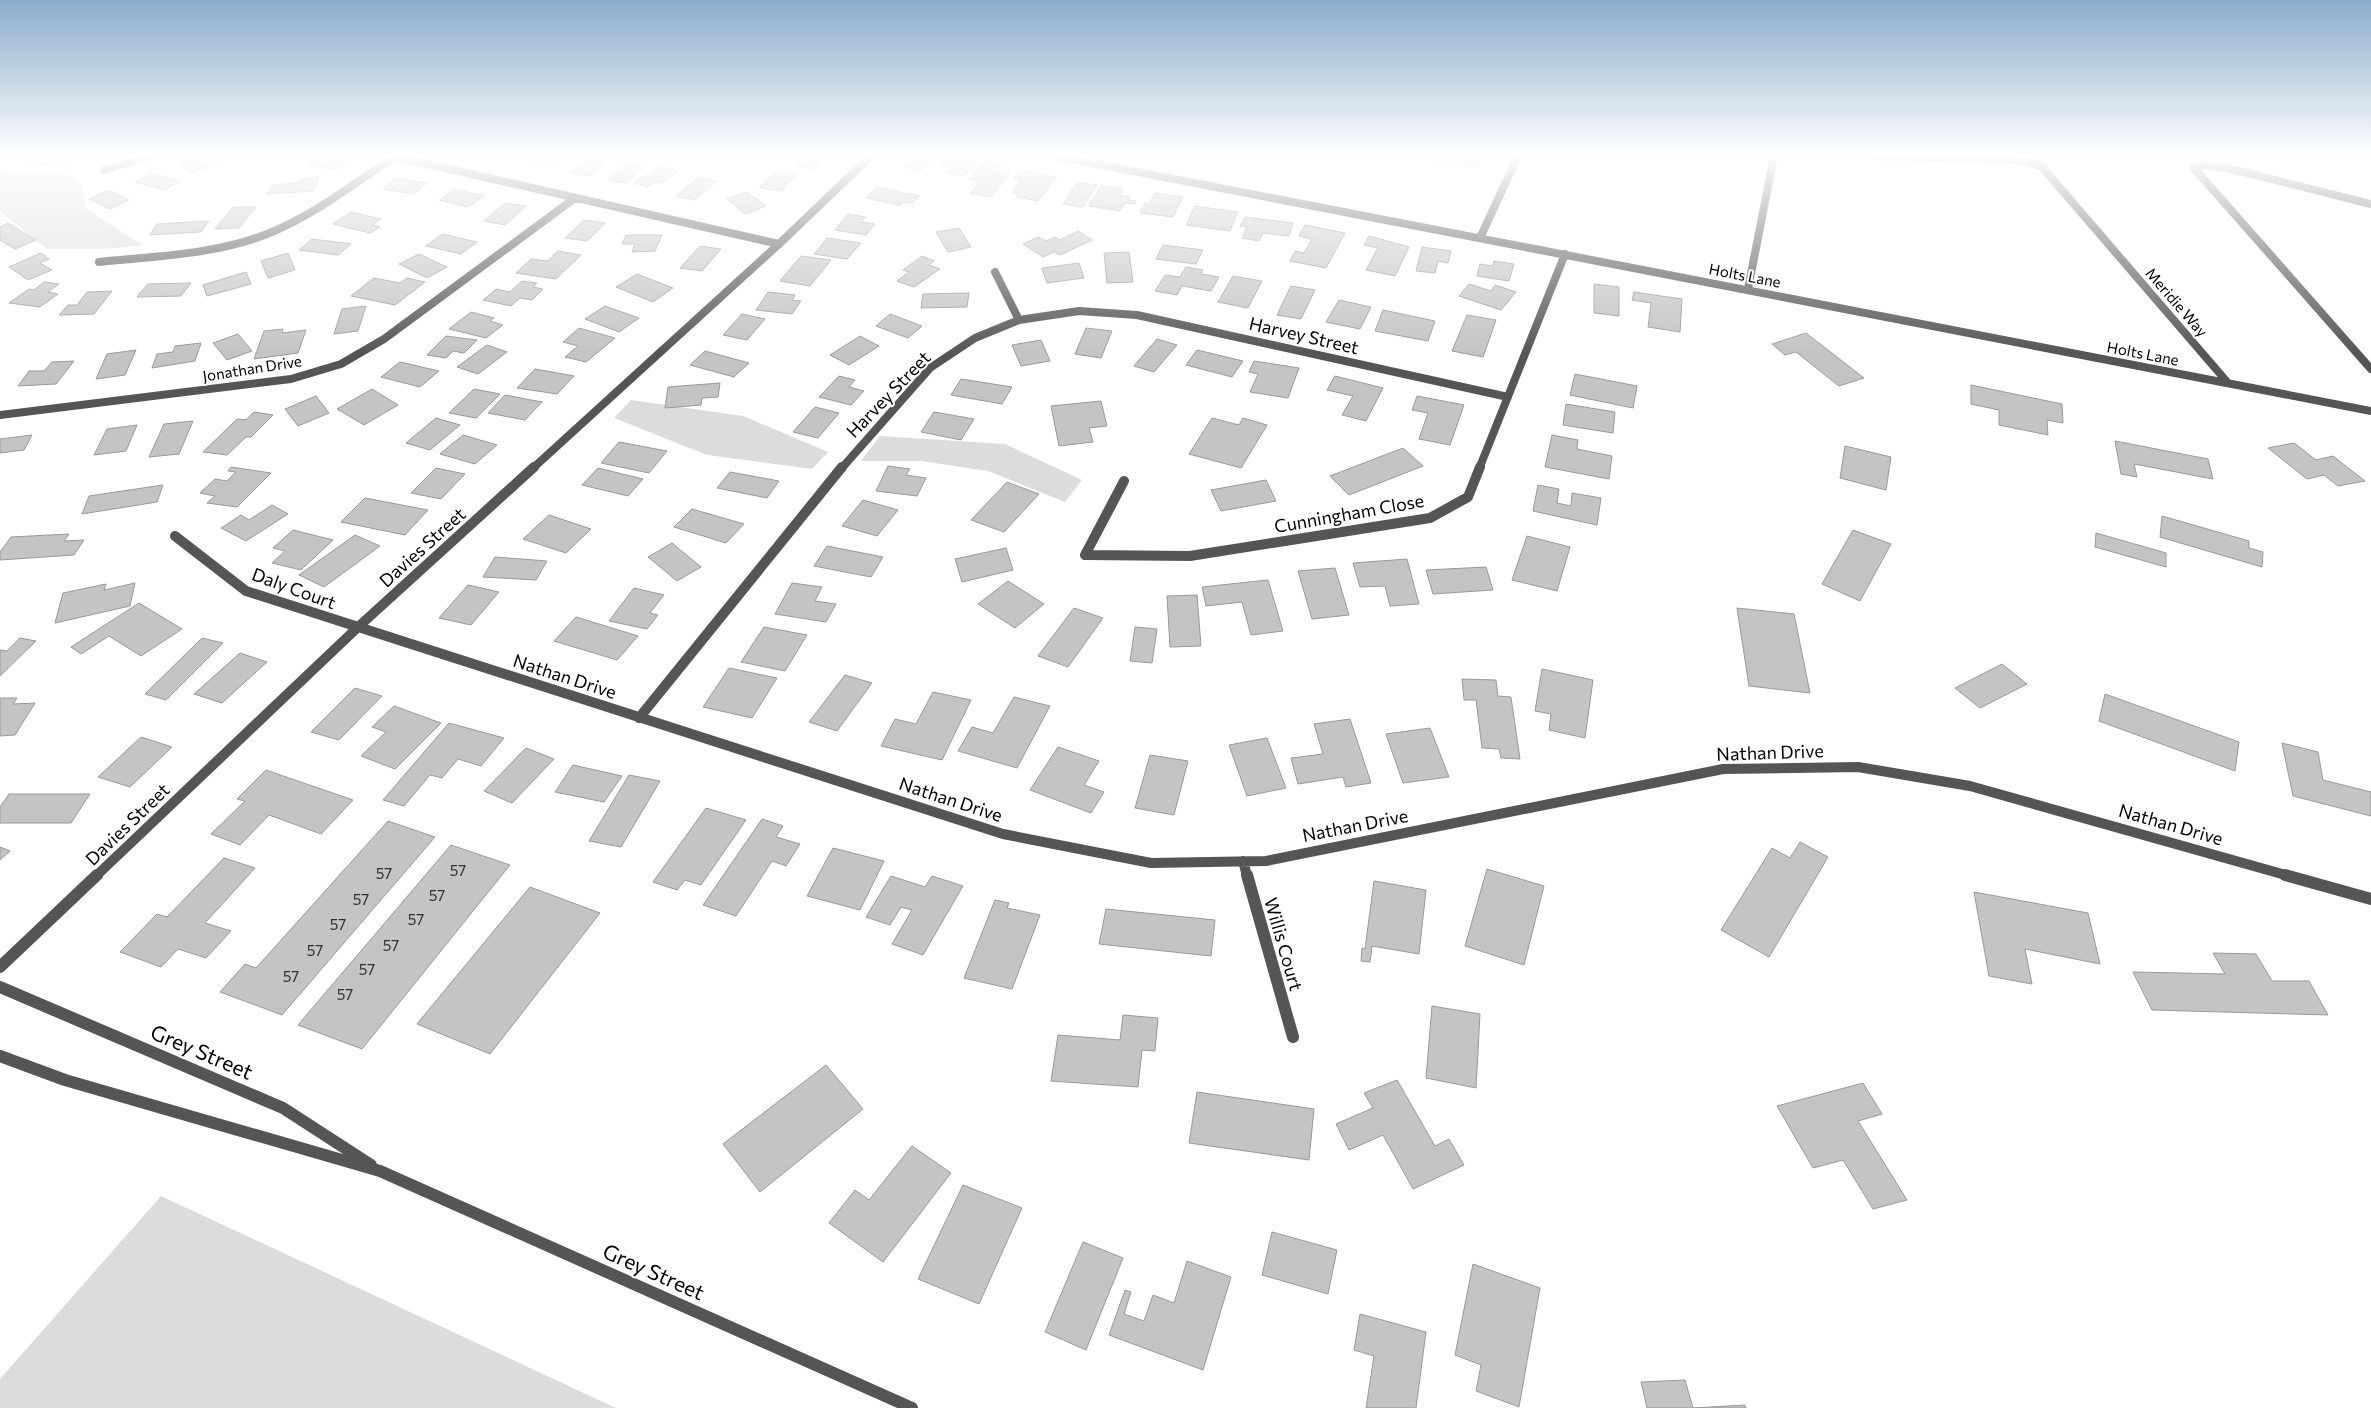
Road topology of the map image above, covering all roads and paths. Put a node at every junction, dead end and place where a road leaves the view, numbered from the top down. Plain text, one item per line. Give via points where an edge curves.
1 (294, 222) edge
2 (544, 222) edge
3 (681, 222) edge
4 (802, 222) edge
5 (1396, 222) edge
6 (1488, 222) edge
7 (1761, 222) edge
8 (2089, 222) edge
9 (2241, 222) edge
10 (1480, 238) junction
11 (779, 244) junction
12 (1565, 254) junction
13 (99, 262) dead end
14 (995, 272) dead end
15 (1748, 289) junction
16 (1019, 320) junction
17 (2371, 369) edge
18 (2228, 383) junction
19 (1508, 397) junction
20 (2371, 411) edge
21 (0, 415) edge
22 (1124, 481) dead end
23 (174, 536) dead end
24 (357, 628) junction
25 (639, 718) junction
26 (1243, 861) junction
27 (2371, 899) edge
28 (0, 968) edge
29 (0, 987) edge
30 (1293, 1037) dead end
31 (0, 1056) edge
32 (380, 1170) junction
33 (912, 1408) edge

1 - 13 street via 245,242
2 - 21 street, Jonathan Drive via 384,339 341,364 291,380
3 - 11 street
4 - 11 street, Davies Street
5 - 10 street, Holts Lane
6 - 10 street
7 - 15 street
8 - 18 street, Meridie Way
9 - 17 street
10 - 12 street, Holts Lane
11 - 24 street, Davies Street
12 - 15 street, Holts Lane
12 - 19 street, Cunningham Close
14 - 16 street
15 - 18 street, Holts Lane
16 - 19 street, Harvey Street via 1079,311 1137,315
16 - 25 street, Harvey Street via 976,338 930,368 853,454
18 - 20 street, Holts Lane
19 - 22 street, Cunningham Close via 1468,497 1430,518 1190,556 1084,555
23 - 24 street, Daly Court via 246,591
24 - 25 street, Nathan Drive
24 - 28 street, Davies Street
25 - 26 street, Nathan Drive via 1003,834 1152,863
26 - 27 street, Nathan Drive via 1266,861 1723,769 1858,767 1970,786
26 - 30 street, Willis Court
29 - 32 street, Grey Street via 283,1108
31 - 32 street, Grey Street via 65,1080
32 - 33 street, Grey Street

